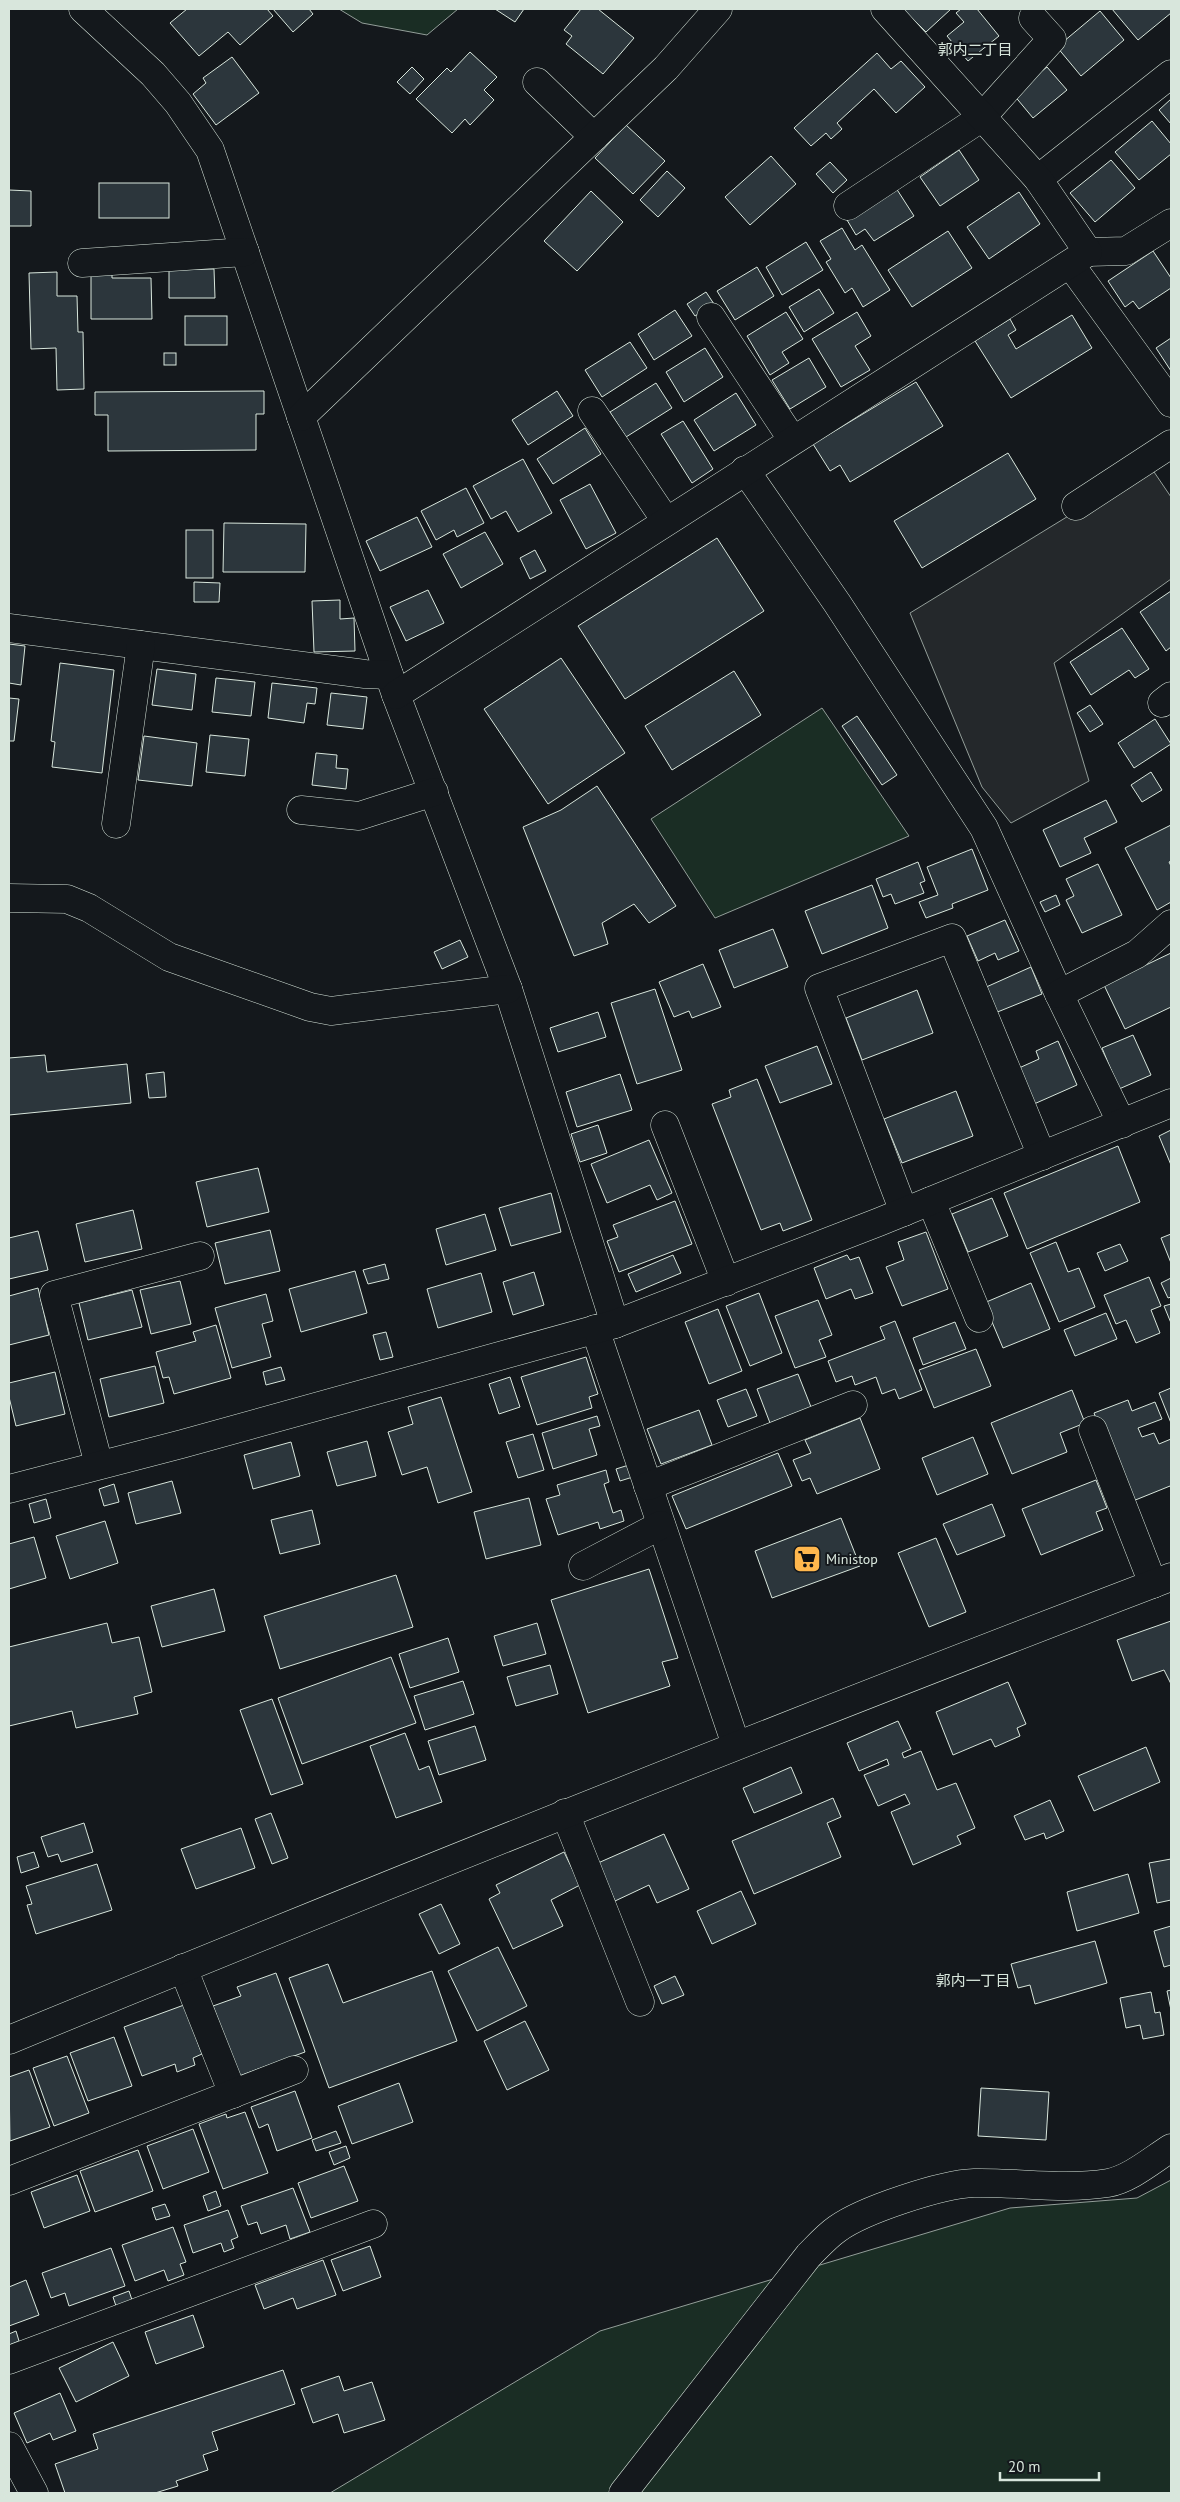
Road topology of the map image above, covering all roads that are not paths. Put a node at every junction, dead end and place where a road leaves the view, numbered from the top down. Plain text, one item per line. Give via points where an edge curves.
1 (83, 9) edge
2 (718, 9) edge
3 (885, 9) edge
4 (1033, 18) dead end
5 (1171, 74) edge
6 (536, 82) dead end
7 (981, 118) junction
8 (594, 137) junction
9 (1038, 179) junction
10 (848, 206) dead end
11 (1171, 223) edge
12 (245, 252) junction
13 (1079, 258) junction
14 (82, 263) dead end
15 (711, 317) dead end
16 (1171, 403) edge
17 (592, 411) dead end
18 (301, 417) junction
19 (792, 439) junction
20 (1171, 444) edge
21 (745, 470) junction
22 (1076, 506) dead end
23 (666, 521) junction
24 (9, 628) edge
25 (141, 645) junction
26 (393, 685) junction
27 (434, 792) junction
28 (301, 810) dead end
29 (116, 824) dead end
30 (9, 898) edge
31 (1171, 924) edge
32 (508, 989) junction
33 (1059, 994) junction
34 (1171, 1103) edge
35 (1122, 1124) junction
36 (665, 1125) dead end
37 (1042, 1156) junction
38 (931, 1201) junction
39 (904, 1212) junction
40 (200, 1256) dead end
41 (726, 1282) junction
42 (979, 1318) dead end
43 (605, 1326) junction
44 (853, 1405) dead end
45 (1093, 1430) dead end
46 (99, 1466) junction
47 (648, 1486) junction
48 (9, 1489) edge
49 (661, 1525) junction
50 (583, 1566) dead end
51 (1162, 1580) edge
52 (736, 1745) junction
53 (565, 1813) junction
54 (183, 1968) junction
55 (640, 2002) dead end
56 (9, 2040) edge
57 (294, 2070) dead end
58 (233, 2094) junction
59 (1171, 2148) edge
60 (9, 2181) edge
61 (373, 2224) dead end
62 (9, 2360) edge
63 (9, 2446) edge
64 (34, 2493) edge
65 (622, 2493) edge

1 - 12 street via 153,74 178,103 210,150
2 - 8 street via 666,68
3 - 7 street
4 - 7 street via 1052,39
5 - 9 street
6 - 8 street
7 - 9 street
7 - 10 street
8 - 18 street
9 - 13 street
11 - 13 street via 1126,251
12 - 14 street
12 - 18 street
13 - 16 street
13 - 19 street
15 - 19 street
17 - 23 street
18 - 26 street
19 - 21 street
20 - 22 street
21 - 23 street
21 - 33 street via 984,828
23 - 26 street
24 - 25 street
25 - 26 street via 365,674
25 - 29 street
26 - 27 street
27 - 28 street via 359,816
27 - 32 street
30 - 32 street via 67,899 89,908 169,957 310,1007 331,1011
31 - 33 street via 1137,954
32 - 43 street
33 - 35 street
34 - 35 street
35 - 37 street
36 - 41 street
37 - 38 street
37 - 39 street via 952,938 820,988
38 - 39 street
38 - 42 street
39 - 41 street
40 - 46 street via 54,1295
41 - 43 street
43 - 46 street
43 - 47 street
44 - 47 street
45 - 51 street
46 - 48 street
47 - 49 street
49 - 50 street
49 - 52 street
51 - 52 street
52 - 53 street
53 - 54 street
53 - 55 street
54 - 56 street
54 - 58 street
57 - 58 street
58 - 60 street
59 - 65 street via 1109,2183 972,2183 884,2206 838,2228 809,2254
61 - 62 street
63 - 64 street

